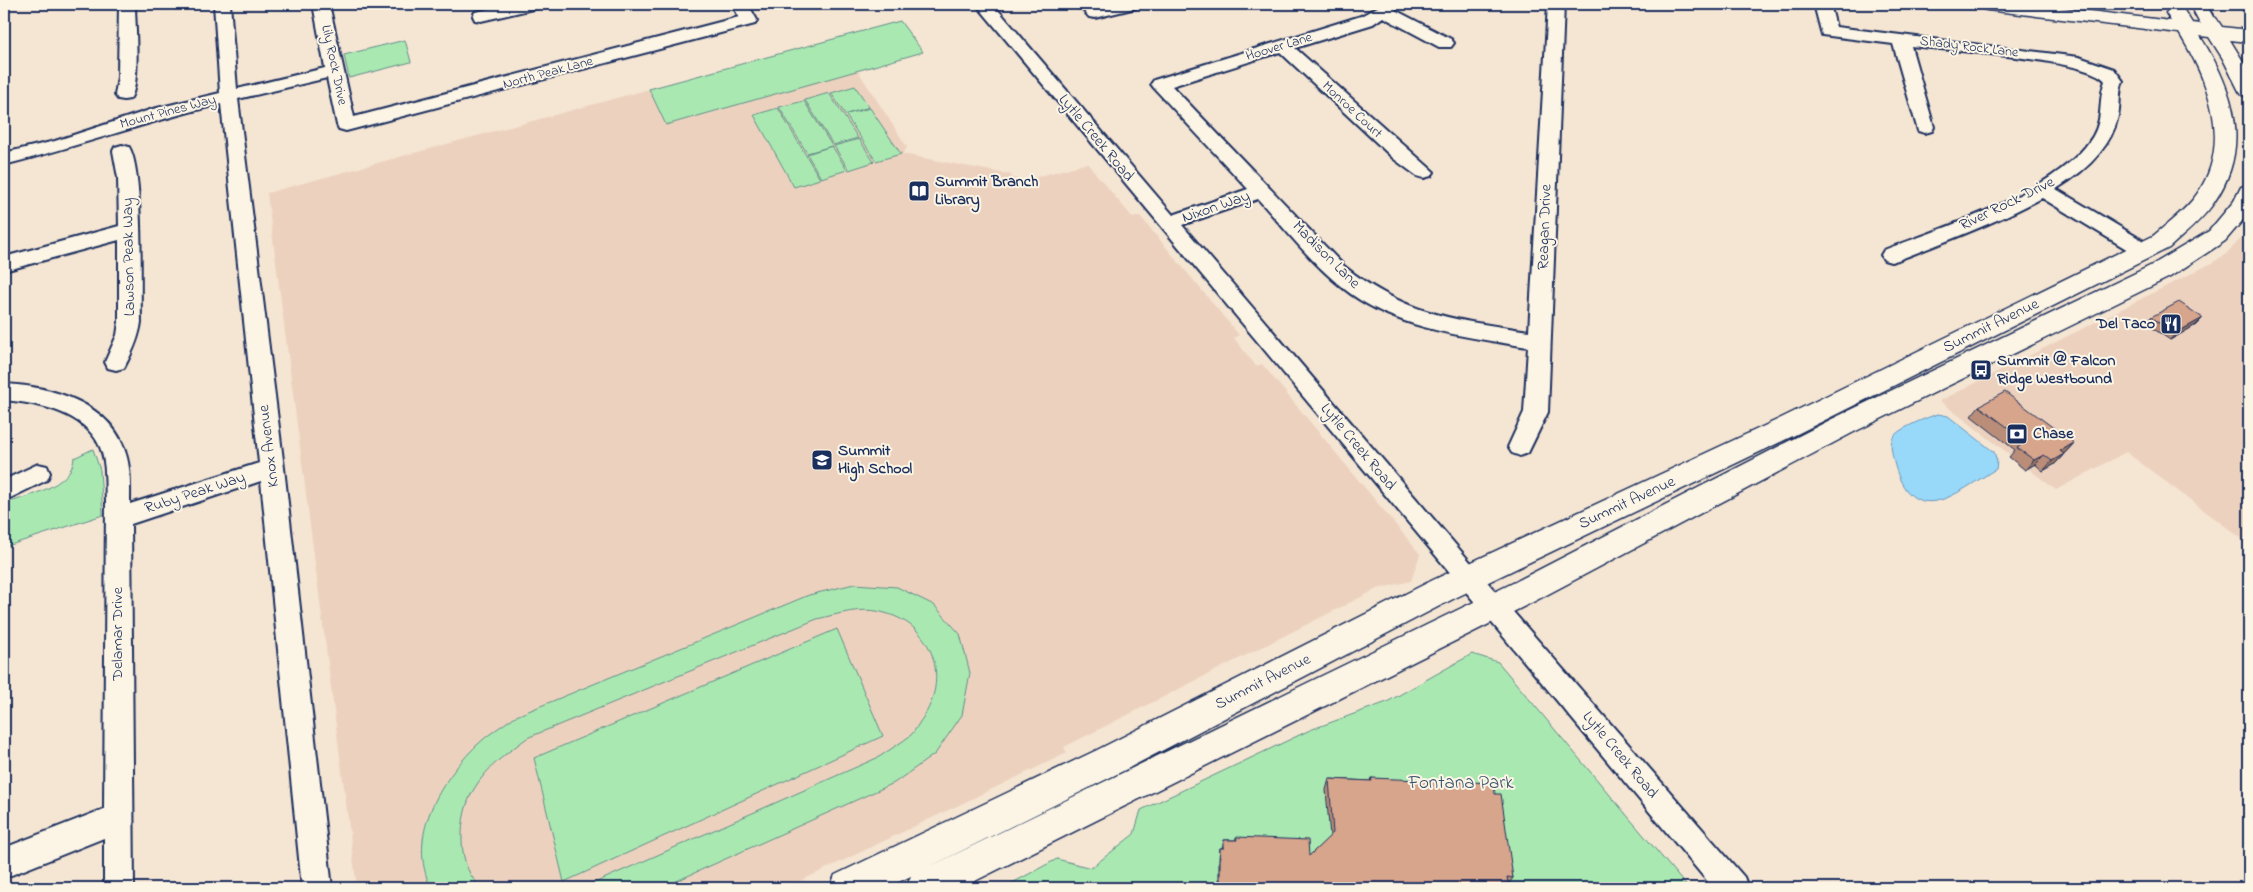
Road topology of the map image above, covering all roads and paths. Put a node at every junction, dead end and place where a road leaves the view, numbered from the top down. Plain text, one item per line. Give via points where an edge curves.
1 (126, 4) edge
2 (222, 4) edge
3 (322, 4) edge
4 (531, 4) edge
5 (740, 4) edge
6 (984, 4) edge
7 (1130, 4) edge
8 (1556, 4) edge
9 (1822, 4) edge
10 (1987, 4) edge
11 (2093, 4) edge
12 (1389, 8) edge
13 (1090, 9) edge
14 (2177, 15) edge
15 (481, 16) dead end
16 (2206, 17) edge
17 (2249, 21) edge
18 (2249, 36) edge
19 (1900, 39) junction
20 (1445, 43) dead end
21 (1282, 46) junction
22 (334, 71) junction
23 (2108, 73) joint
24 (1160, 84) joint
25 (2249, 91) edge
26 (124, 95) dead end
27 (229, 96) junction
28 (346, 125) joint
29 (1925, 127) dead end
30 (122, 151) dead end
31 (4, 159) edge
32 (1424, 172) dead end
33 (2042, 190) junction
34 (1262, 191) junction
35 (2249, 192) edge
36 (1169, 223) junction
37 (130, 230) junction
38 (2145, 251) junction
39 (1891, 254) dead end
40 (4, 264) edge
41 (1540, 341) junction
42 (116, 362) dead end
43 (4, 392) edge
44 (1520, 447) dead end
45 (271, 460) junction
46 (38, 473) dead end
47 (4, 491) edge
48 (118, 510) junction
49 (1469, 578) junction
50 (1492, 606) junction
51 (119, 817) junction
52 (4, 863) edge
53 (119, 888) edge
54 (317, 888) edge
55 (848, 888) edge
56 (924, 888) edge
57 (1733, 888) edge

1 - 26 street via 127,76
2 - 27 street, Knox Avenue
3 - 22 street, Lily Rock Drive
4 - 15 street
5 - 28 street, North Peak Lane via 750,20
6 - 36 street, Lytle Creek Road
7 - 13 street
8 - 41 street, Reagan Drive
9 - 19 street, Shady Rock Lane via 1828,31
10 - 14 main road
11 - 14 main road
12 - 20 street
12 - 21 street, Hoover Lane via 1367,20
14 - 16 main road
14 - 38 main road, Summit Avenue via 2211,72 2219,92 2226,122 2225,151 2217,179 2205,199 2189,218
16 - 17 main road
16 - 18 main road
16 - 25 main road
19 - 23 street, Shady Rock Lane via 2043,56 2079,62
19 - 29 street
21 - 24 street, Hoover Lane
21 - 32 street, Monroe Court via 1401,155
22 - 27 street, Mount Pines Way
22 - 28 street, Lily Rock Drive
23 - 33 street, River Rock Drive via 2114,81 2110,88 2111,106 2106,128 2100,140 2072,170
24 - 34 street, Madison Lane
27 - 31 street, Mount Pines Way via 159,113 61,145
27 - 45 street, Knox Avenue
30 - 37 street, Lawson Peak Way via 128,178
33 - 38 street
33 - 39 street, River Rock Drive via 1969,224
34 - 36 street, Nixon Way
34 - 41 street, Madison Lane via 1348,282 1379,302 1437,323
35 - 50 main road, Summit Avenue via 2244,204 2217,236 2178,262 1842,426
36 - 49 street, Lytle Creek Road
37 - 40 street
37 - 42 street, Lawson Peak Way via 130,322
38 - 49 main road, Summit Avenue via 1787,427
41 - 44 street, Reagan Drive via 1536,412
43 - 48 street, Delamar Drive via 20,392 62,404 95,424 109,440 115,461
45 - 48 street, Ruby Peak Way
45 - 54 street, Knox Avenue
46 - 47 street
48 - 51 street, Delamar Drive
49 - 50 street, Lytle Creek Road
49 - 55 main road, Summit Avenue via 1109,761
50 - 56 main road, Summit Avenue
50 - 57 street, Lytle Creek Road
51 - 52 street
51 - 53 street, Delamar Drive

